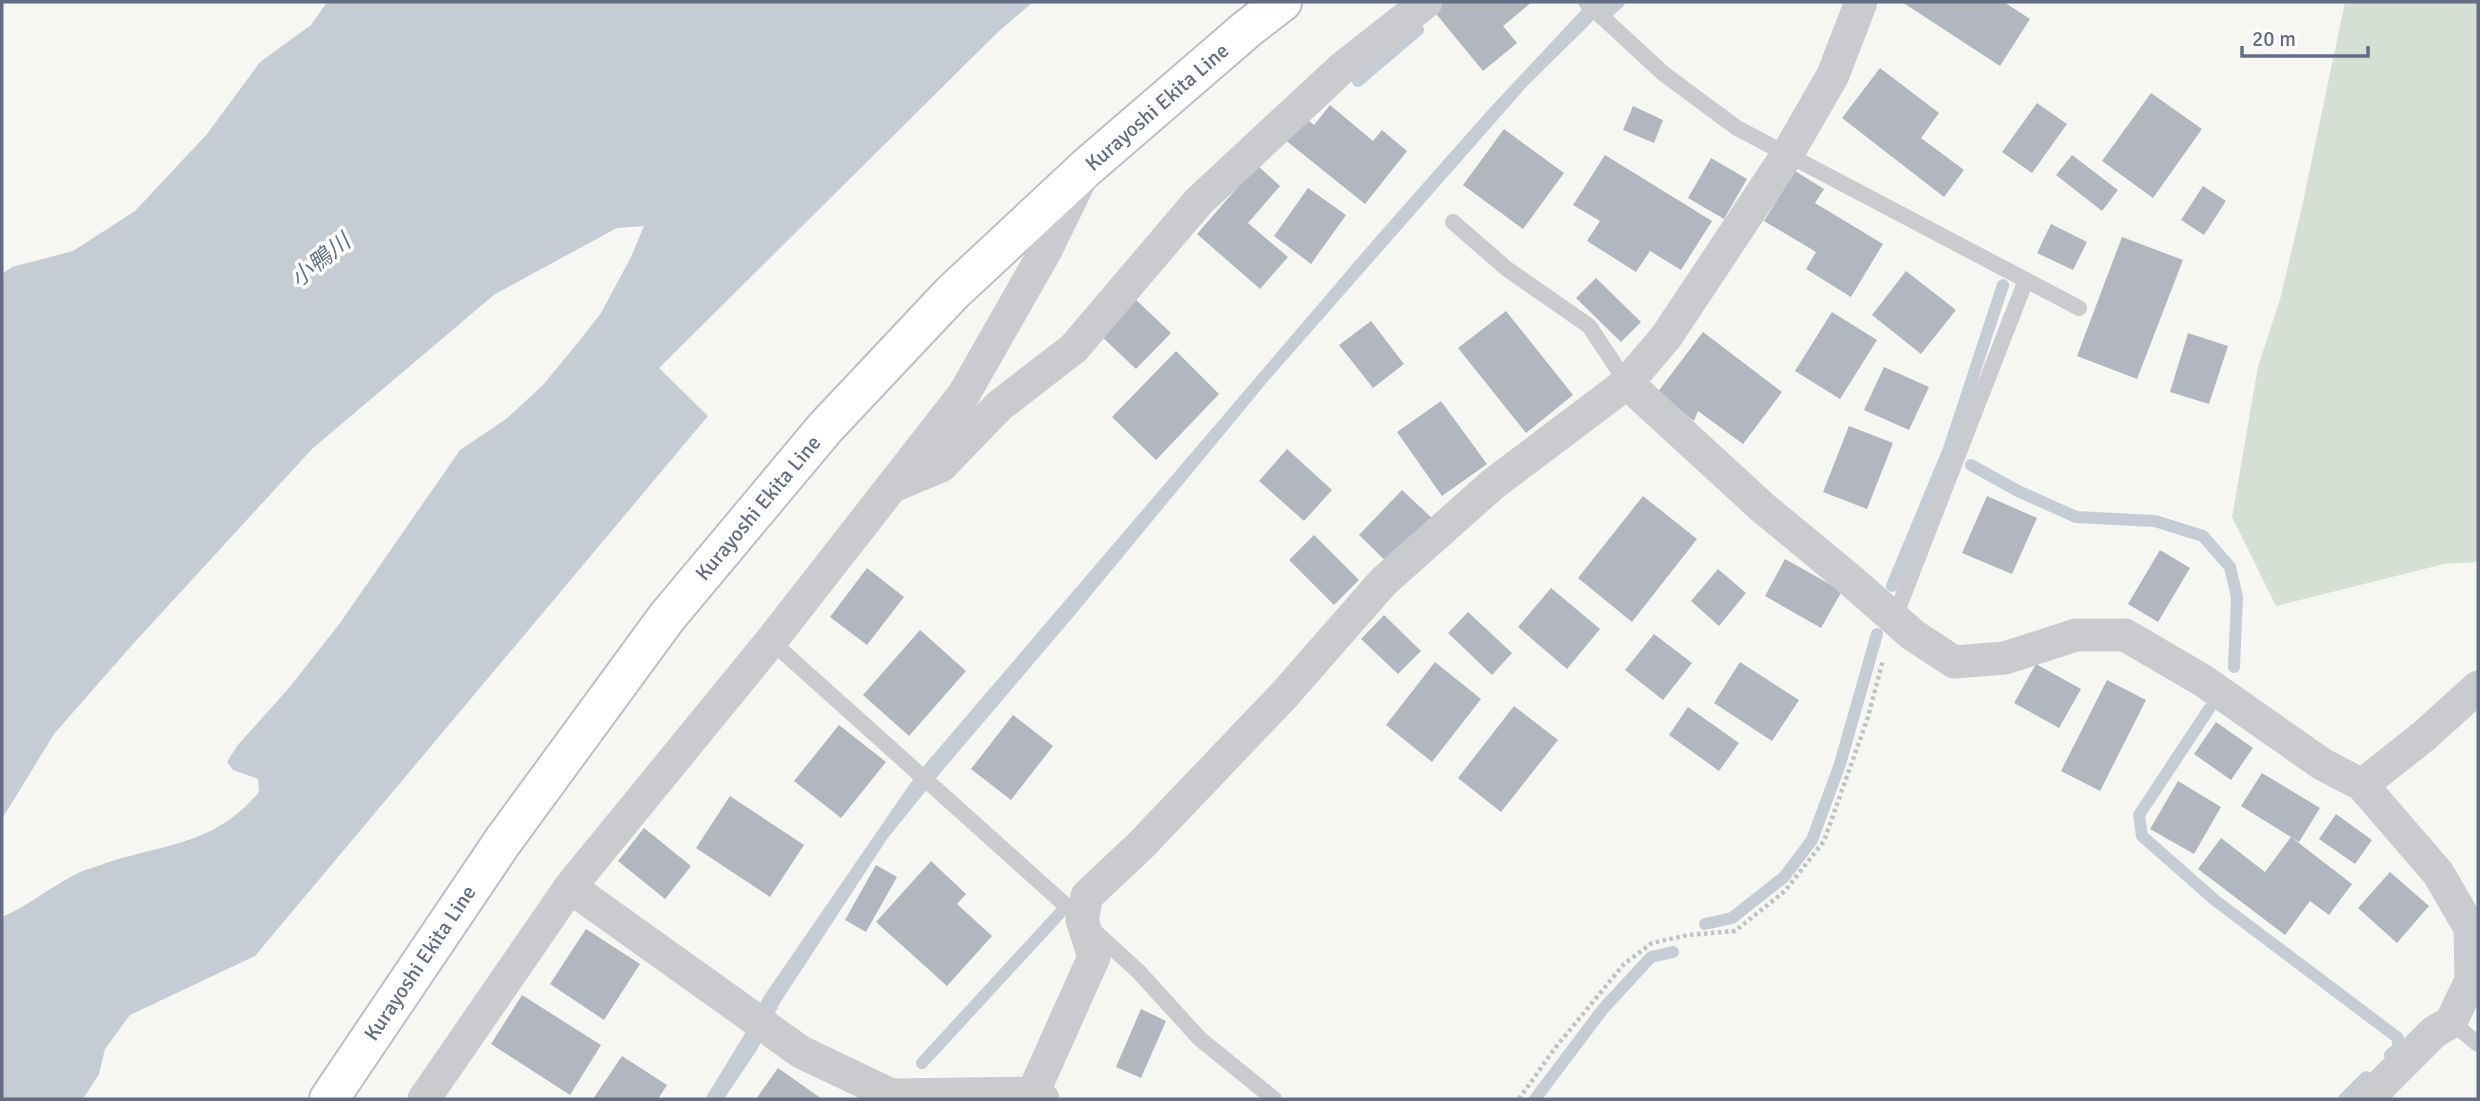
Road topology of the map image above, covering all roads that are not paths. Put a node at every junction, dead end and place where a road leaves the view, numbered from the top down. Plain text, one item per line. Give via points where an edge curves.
1 (1282, 2) edge
2 (1426, 2) edge
3 (1586, 2) edge
4 (1861, 2) edge
5 (1787, 155) junction
6 (1087, 167) junction
7 (1453, 222) dead end
8 (2026, 280) junction
9 (2080, 308) dead end
10 (1627, 383) junction
11 (890, 488) junction
12 (1894, 619) junction
13 (771, 641) junction
14 (2478, 687) edge
15 (2362, 785) junction
16 (570, 887) junction
17 (1082, 920) junction
18 (2451, 1022) junction
19 (2478, 1044) edge
20 (1037, 1097) edge
21 (329, 1099) edge
22 (424, 1099) edge
23 (1274, 1099) edge
24 (2367, 1099) edge

1 - 6 main road, Kurayoshi Ekita Line
2 - 11 street via 1341,69 1199,201 1074,348 999,406 941,466
3 - 5 lane via 1664,74 1737,128
4 - 5 street via 1833,75
5 - 8 lane
5 - 10 street via 1666,337
6 - 11 street via 964,394
6 - 21 main road, Kurayoshi Ekita Line via 952,293 825,428 667,617 503,841
7 - 10 lane via 1507,268 1589,326
8 - 9 lane
8 - 12 lane
10 - 12 street via 1762,507
10 - 17 street via 1493,484 1383,582 1285,694 1142,845 1087,896
11 - 13 street
12 - 15 street via 1954,662 2005,658 2076,635 2125,635 2202,680 2322,764
13 - 16 street
13 - 17 lane
14 - 15 street
15 - 18 street via 2438,873 2470,928 2471,980
16 - 20 street via 801,1052 891,1095
16 - 22 street
17 - 20 street via 1094,957
17 - 23 lane via 1138,971 1200,1039
18 - 19 lane
18 - 24 street via 2434,1032

